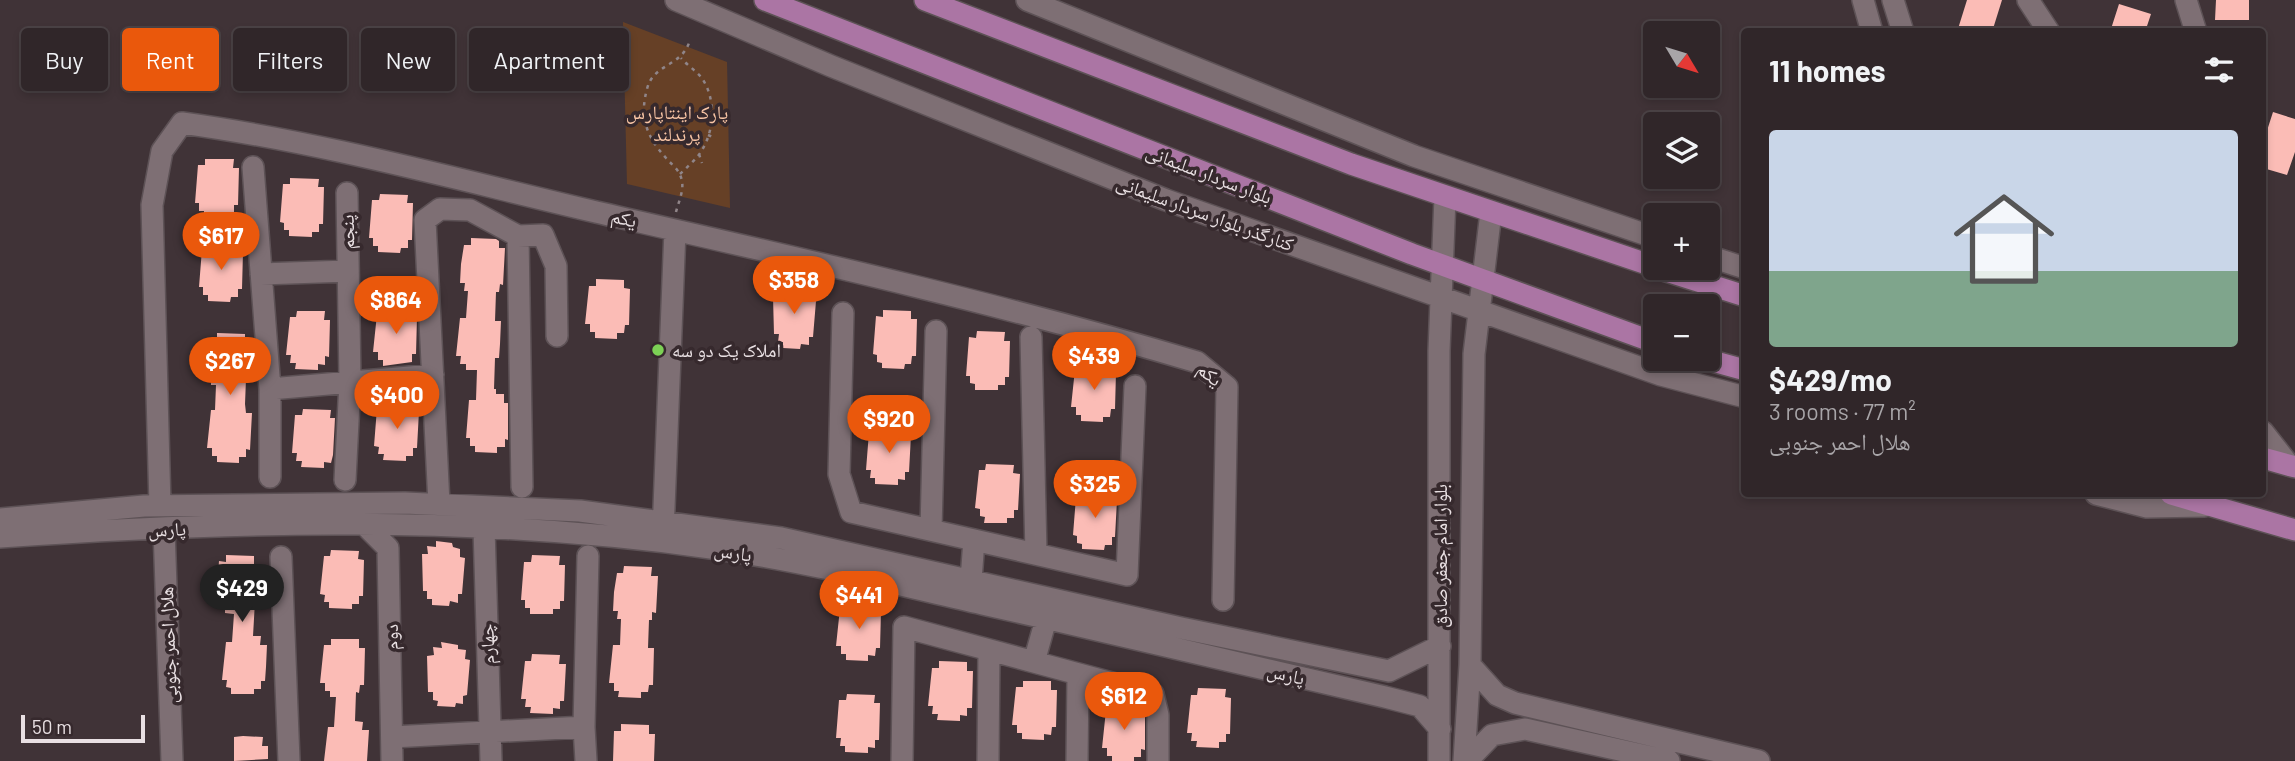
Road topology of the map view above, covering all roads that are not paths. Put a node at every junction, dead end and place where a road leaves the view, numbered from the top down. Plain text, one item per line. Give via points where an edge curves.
1 (676, 0) edge
2 (703, 0) edge
3 (765, 0) edge
4 (925, 0) edge
5 (1027, 0) edge
6 (1863, 0) edge
7 (1894, 0) edge
8 (2028, 0) edge
9 (2186, 0) edge
10 (720, 19) junction
11 (1871, 28) edge
12 (1902, 28) edge
13 (2046, 28) edge
14 (2195, 28) edge
15 (253, 167) dead end
16 (347, 193) dead end
17 (1445, 197) junction
18 (1491, 212) junction
19 (676, 230) junction
20 (1643, 234) edge
21 (518, 236) junction
22 (1720, 260) edge
23 (1643, 263) edge
24 (1443, 265) junction
25 (1741, 267) edge
26 (348, 271) junction
27 (261, 274) junction
28 (1485, 279) junction
29 (1693, 280) edge
30 (1741, 295) edge
31 (1440, 296) junction
32 (1480, 311) junction
33 (844, 313) dead end
34 (936, 331) dead end
35 (557, 336) dead end
36 (1031, 337) dead end
37 (1643, 338) edge
38 (1439, 351) junction
39 (1474, 354) junction
40 (1720, 363) edge
41 (1741, 369) edge
42 (433, 375) junction
43 (350, 382) junction
44 (1135, 386) dead end
45 (270, 389) junction
46 (1741, 396) edge
47 (2266, 435) edge
48 (2266, 459) edge
49 (2293, 465) edge
50 (270, 477) dead end
51 (345, 480) dead end
52 (522, 487) dead end
53 (2107, 497) edge
54 (2182, 497) edge
55 (439, 504) junction
56 (160, 506) junction
57 (2214, 506) junction
58 (0, 519) edge
59 (664, 520) junction
60 (2265, 522) junction
61 (363, 523) junction
62 (406, 524) junction
63 (484, 528) junction
64 (164, 529) junction
65 (931, 530) junction
66 (2295, 530) edge
67 (0, 537) edge
68 (974, 540) junction
69 (662, 542) junction
70 (2295, 545) edge
71 (387, 548) junction
72 (1036, 555) junction
73 (588, 556) dead end
74 (281, 557) dead end
75 (971, 580) junction
76 (1223, 600) dead end
77 (1046, 619) junction
78 (1440, 646) junction
79 (989, 650) junction
80 (1034, 662) junction
81 (1469, 664) junction
82 (1389, 671) junction
83 (1078, 674) junction
84 (1385, 696) junction
85 (584, 727) junction
86 (1440, 729) junction
87 (490, 732) junction
88 (392, 737) junction
89 (172, 761) edge
90 (289, 761) edge
91 (392, 761) edge
92 (491, 761) edge
93 (586, 761) edge
94 (902, 761) edge
95 (988, 761) edge
96 (1077, 761) edge
97 (1158, 761) edge
98 (1439, 761) edge
99 (1465, 761) edge
100 (1669, 761) edge
101 (1759, 761) edge

1 - 10 street, کنارگذر بلوار سردار سلیمانی
2 - 10 street
3 - 24 main road, بلوار سردار سلیمانی
4 - 17 main road
5 - 20 street via 1414,156
6 - 11 street
7 - 12 street
8 - 13 street
9 - 14 street
10 - 31 street, کنارگذر بلوار سردار سلیمانی via 1166,200
15 - 27 street
16 - 26 street, پنجم
17 - 18 main road
17 - 24 street, بلوار امام جعفر صادق
18 - 23 main road
18 - 28 street, بلوار امام جعفر صادق
19 - 56 street, یکم via 380,162 182,123 162,151 152,205
19 - 59 street
19 - 76 street, یکم via 889,279 1197,362 1227,387
21 - 35 street via 543,235 556,266
21 - 42 street via 470,210 440,209 425,220
21 - 52 street
22 - 25 street
24 - 28 main road, بلوار سردار سلیمانی
24 - 31 street, بلوار امام جعفر صادق
26 - 27 street
26 - 43 street, پنجم
27 - 45 street
28 - 32 street, بلوار امام جعفر صادق
28 - 37 main road, بلوار سردار سلیمانی
29 - 30 main road
31 - 32 street, کنارگذر بلوار سردار سلیمانی
31 - 38 street, بلوار امام جعفر صادق
32 - 39 street, بلوار امام جعفر صادق
32 - 46 street, کنارگذر بلوار سردار سلیمانی via 1661,374
33 - 65 street via 839,474 852,512
34 - 65 street
36 - 72 street
38 - 39 street via 1451,345
38 - 78 street, بلوار امام جعفر صادق
39 - 81 street, بلوار امام جعفر صادق
40 - 41 main road
42 - 43 street
42 - 55 street
43 - 45 street
43 - 51 street, پنجم
44 - 72 street via 1127,575
45 - 50 street
47 - 49 street
48 - 49 main road
53 - 57 street via 2147,508
54 - 57 main road
55 - 56 street, پارس
55 - 59 street, پارس
56 - 58 street, پارس
57 - 60 main road
59 - 69 street
59 - 75 street, پارس via 782,538
60 - 66 main road
60 - 70 main road
61 - 62 street, پارس
61 - 64 street, پارس
61 - 71 street
62 - 63 street, پارس
62 - 71 street
63 - 69 street, پارس
63 - 87 street, چهارم
64 - 67 street, پارس
64 - 89 street, هلال احمر جنوبی
65 - 68 street
68 - 72 street
68 - 75 street
69 - 77 street, پارس via 828,568
71 - 88 street, دوم
73 - 85 street
74 - 90 street
75 - 82 street, پارس
77 - 80 street
77 - 84 street, پارس
78 - 82 street
78 - 86 street, بلوار امام جعفر صادق
79 - 80 street
79 - 94 street via 904,627
79 - 95 street
80 - 83 street
81 - 99 street, بلوار امام جعفر صادق
81 - 101 street via 1497,695 1516,703
82 - 84 street via 1395,689
83 - 96 street
83 - 97 street via 1153,694
84 - 86 street, پارس via 1420,706
85 - 87 street
85 - 93 street
86 - 98 street, بلوار امام جعفر صادق
87 - 88 street
87 - 92 street, چهارم
88 - 91 street, دوم
99 - 100 street via 1492,735 1525,729

